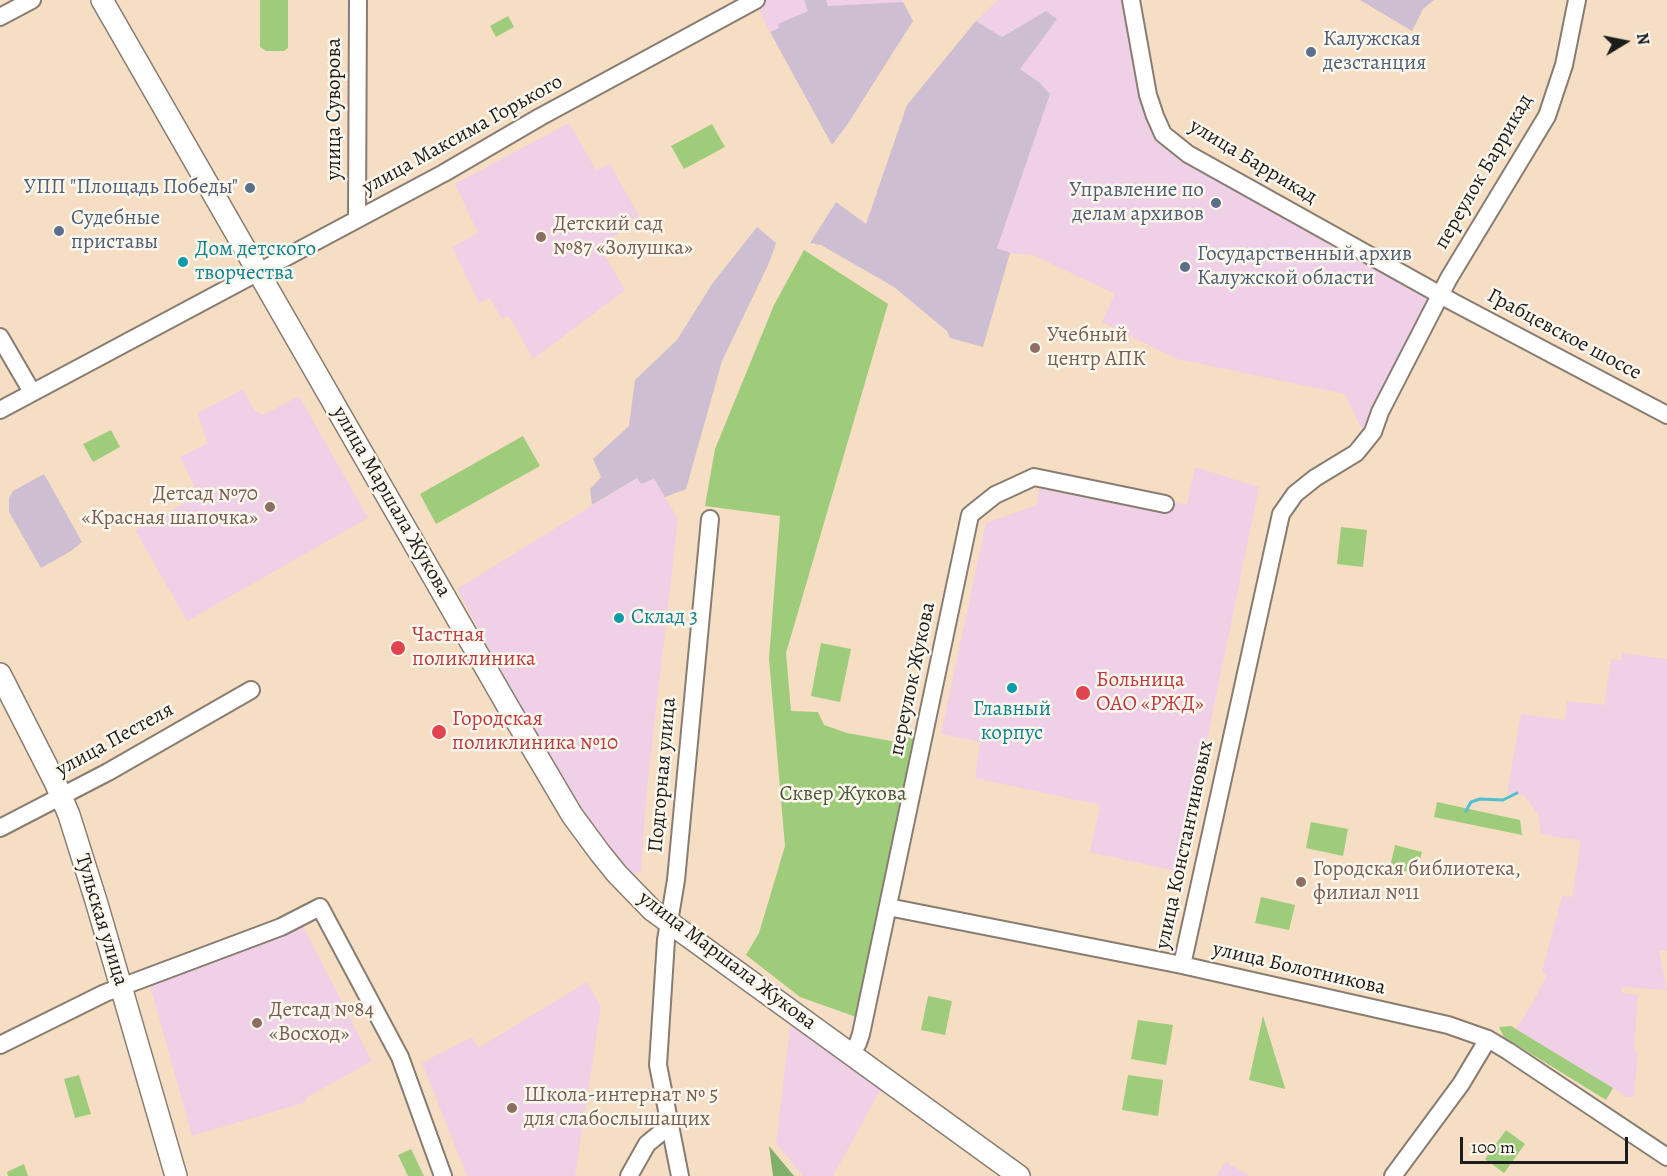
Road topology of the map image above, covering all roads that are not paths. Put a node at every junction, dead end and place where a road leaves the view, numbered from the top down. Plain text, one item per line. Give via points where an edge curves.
1 (32, 0) edge
2 (102, 0) edge
3 (358, 0) edge
4 (1131, 0) edge
5 (1577, 0) edge
6 (750, 2) edge
7 (0, 17) edge
8 (357, 219) junction
9 (257, 272) junction
10 (1441, 295) junction
11 (0, 337) edge
12 (32, 392) junction
13 (0, 410) edge
14 (1667, 415) edge
15 (1166, 504) dead end
16 (710, 519) dead end
17 (0, 674) edge
18 (251, 690) dead end
19 (62, 796) junction
20 (0, 828) edge
21 (888, 907) junction
22 (669, 922) junction
23 (1182, 965) junction
24 (121, 988) junction
25 (1488, 1039) junction
26 (0, 1045) edge
27 (851, 1054) junction
28 (669, 1126) junction
29 (1667, 1157) edge
30 (176, 1176) edge
31 (442, 1176) edge
32 (629, 1176) edge
33 (681, 1176) edge
34 (1019, 1176) edge
35 (1393, 1176) edge

1 - 7 street
2 - 9 main road, улица Маршала Жукова
3 - 8 street, улица Суворова
4 - 10 street, улица Баррикад via 1148,95 1163,134 1188,154
5 - 10 street, переулок Баррикад via 1564,65 1547,116
6 - 8 street, улица Максима Горького
8 - 9 street, улица Максима Горького
9 - 12 street, улица Максима Горького
9 - 22 main road, улица Маршала Жукова via 572,815 616,874
10 - 14 street, Грабцевское шоссе
10 - 23 street, улица Константиновых via 1365,443 1295,494 1281,514
11 - 12 street
12 - 13 street, улица Максима Горького
15 - 21 street, переулок Жукова via 1034,477 995,495 970,516
16 - 22 street, Подгорная улица
17 - 19 main road, Тульская улица
18 - 19 street, улица Пестеля
19 - 20 street, улица Пестеля
19 - 24 main road, Тульская улица
21 - 23 street, улица Болотникова
21 - 27 street, переулок Жукова via 861,1034
22 - 27 main road, улица Маршала Жукова
22 - 28 street, Подгорная улица via 658,1065
23 - 25 street, улица Болотникова via 1448,1025
24 - 26 street
24 - 30 main road, Тульская улица
24 - 31 street via 280,927 320,907 397,1050
25 - 29 street, улица Болотникова
25 - 35 street via 1461,1084
27 - 34 main road, улица Маршала Жукова
28 - 32 street via 648,1144
28 - 33 street, Подгорная улица

